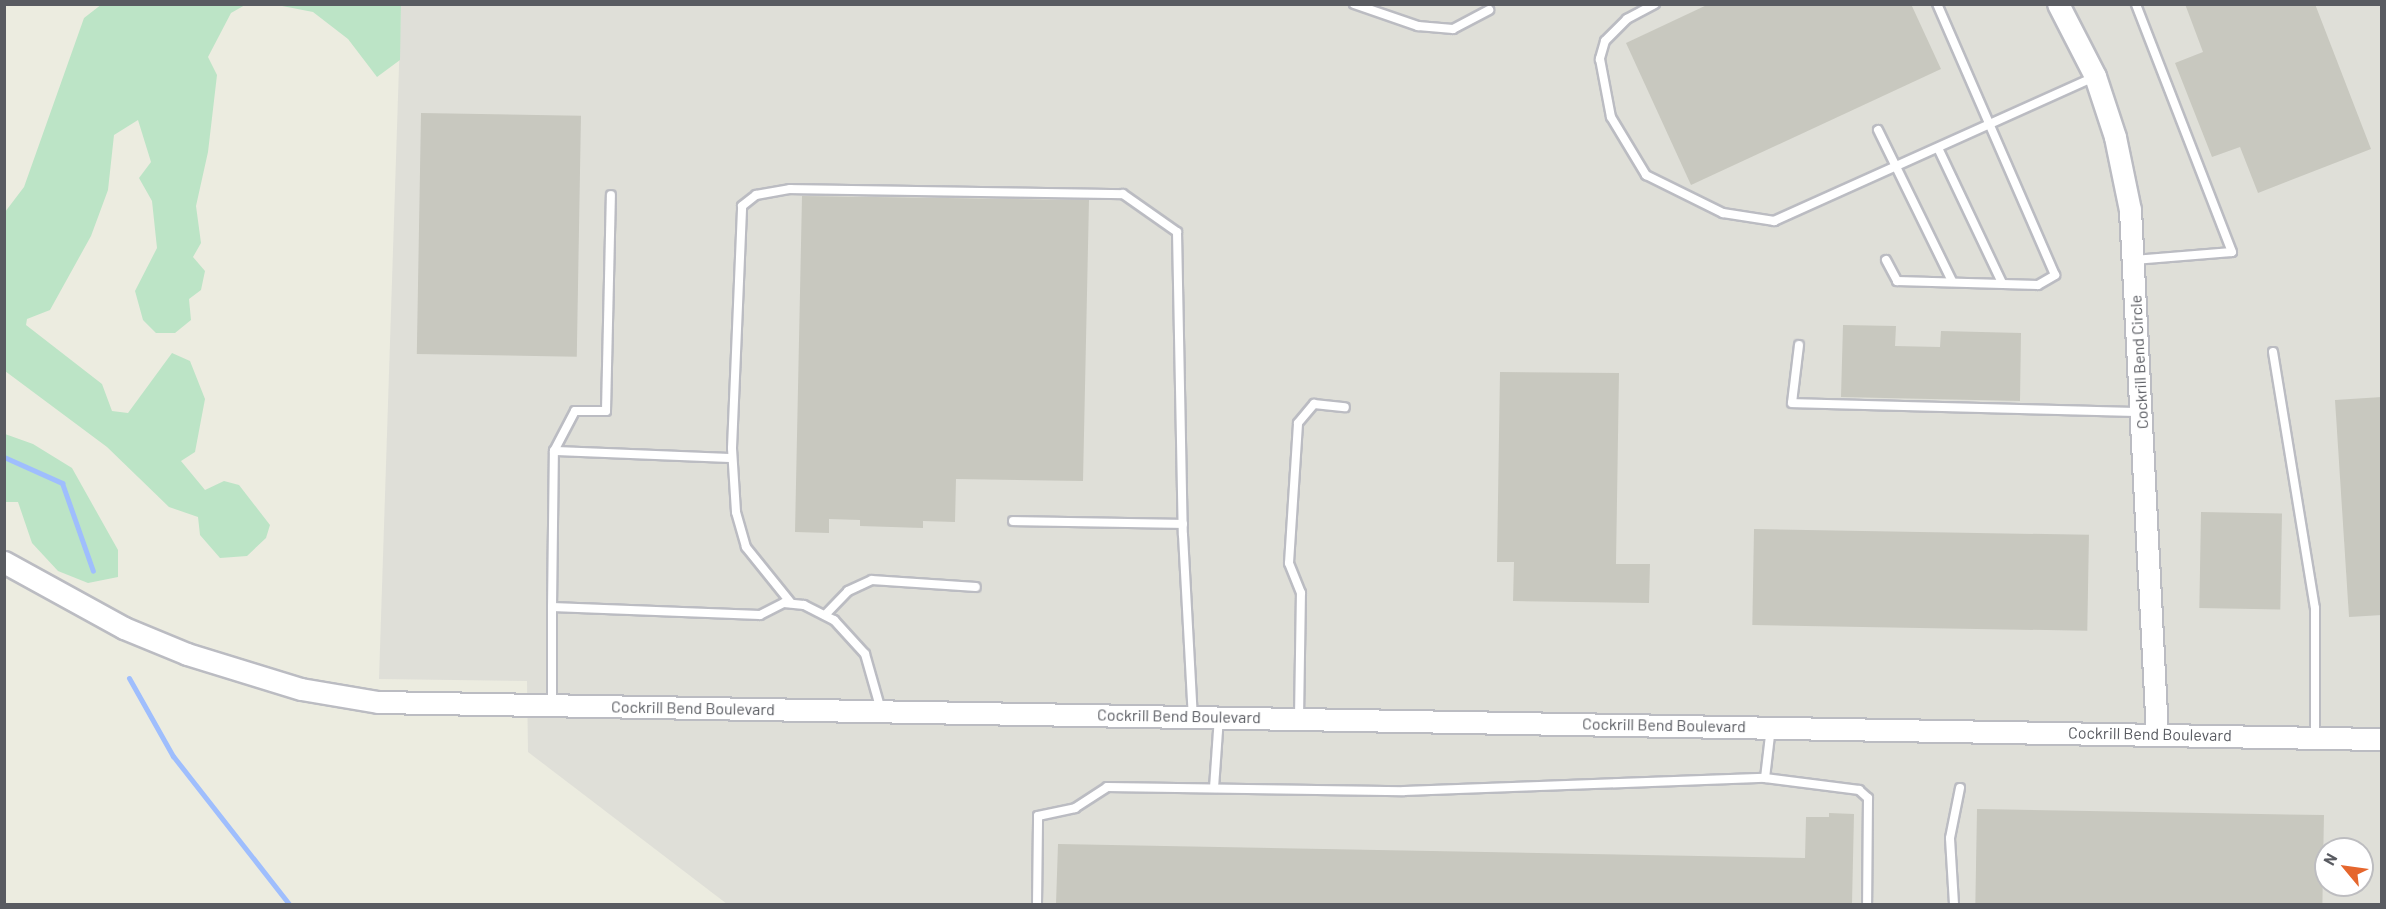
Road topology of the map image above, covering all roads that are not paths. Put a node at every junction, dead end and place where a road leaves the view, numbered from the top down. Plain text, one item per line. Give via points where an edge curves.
1 (1354, 4) edge
2 (1655, 4) edge
3 (1937, 4) edge
4 (2136, 4) edge
5 (2064, 6) edge
6 (1489, 10) dead end
7 (2095, 76) junction
8 (1991, 124) junction
9 (1878, 130) dead end
10 (1938, 148) junction
11 (1896, 167) junction
12 (610, 195) dead end
13 (1886, 260) dead end
14 (2134, 260) junction
15 (1952, 281) junction
16 (2002, 284) junction
17 (1798, 345) dead end
18 (2273, 352) dead end
19 (1345, 407) dead end
20 (2141, 412) junction
21 (554, 451) junction
22 (732, 458) junction
23 (1013, 521) dead end
24 (1183, 524) junction
25 (4, 562) edge
26 (976, 587) dead end
27 (791, 603) junction
28 (552, 607) junction
29 (825, 615) junction
30 (552, 705) junction
31 (881, 711) junction
32 (1193, 717) junction
33 (1219, 717) junction
34 (1299, 718) junction
35 (1771, 727) junction
36 (2157, 734) junction
37 (2315, 737) junction
38 (2382, 739) edge
39 (1765, 778) junction
40 (1214, 788) junction
41 (1960, 788) dead end
42 (1037, 904) edge
43 (1868, 904) edge
44 (1954, 904) edge

1 - 6 lane via 1418,26 1453,28
2 - 11 lane via 1628,19 1605,41 1600,59 1611,117 1646,176 1723,213 1774,221
3 - 8 lane
4 - 14 lane via 2232,252
5 - 7 street, Cockrill Bend Circle
7 - 8 lane
7 - 14 street, Cockrill Bend Circle via 2126,183
8 - 10 lane
8 - 16 lane via 2055,275 2038,285
9 - 11 lane
10 - 11 lane
10 - 16 lane
11 - 15 lane
12 - 21 lane via 606,411 575,411
13 - 15 lane via 1897,281
14 - 20 street, Cockrill Bend Circle
15 - 16 lane
17 - 20 lane via 1792,403
18 - 37 lane via 2315,608
19 - 34 lane via 1314,404 1298,423 1289,563 1301,593
20 - 36 street, Cockrill Bend Circle
21 - 22 lane
21 - 28 lane
22 - 24 lane via 742,206 756,195 790,189 1123,194 1177,232
22 - 27 lane via 736,512 747,547
23 - 24 lane
24 - 32 lane
25 - 30 street, Cockrill Bend Boulevard via 124,628 241,673 378,702
26 - 29 lane via 872,580 848,591
27 - 28 lane via 760,615
27 - 29 lane
28 - 30 lane
29 - 31 lane via 865,654
30 - 31 street, Cockrill Bend Boulevard
31 - 32 street, Cockrill Bend Boulevard
32 - 33 street, Cockrill Bend Boulevard
33 - 34 street, Cockrill Bend Boulevard
33 - 40 lane
34 - 35 street, Cockrill Bend Boulevard
35 - 36 street, Cockrill Bend Boulevard
35 - 39 lane
36 - 37 street, Cockrill Bend Boulevard
37 - 38 street, Cockrill Bend Boulevard
39 - 40 lane via 1404,791
39 - 43 lane via 1859,790 1868,798
40 - 42 lane via 1107,787 1075,808 1038,816
41 - 44 lane via 1950,838

